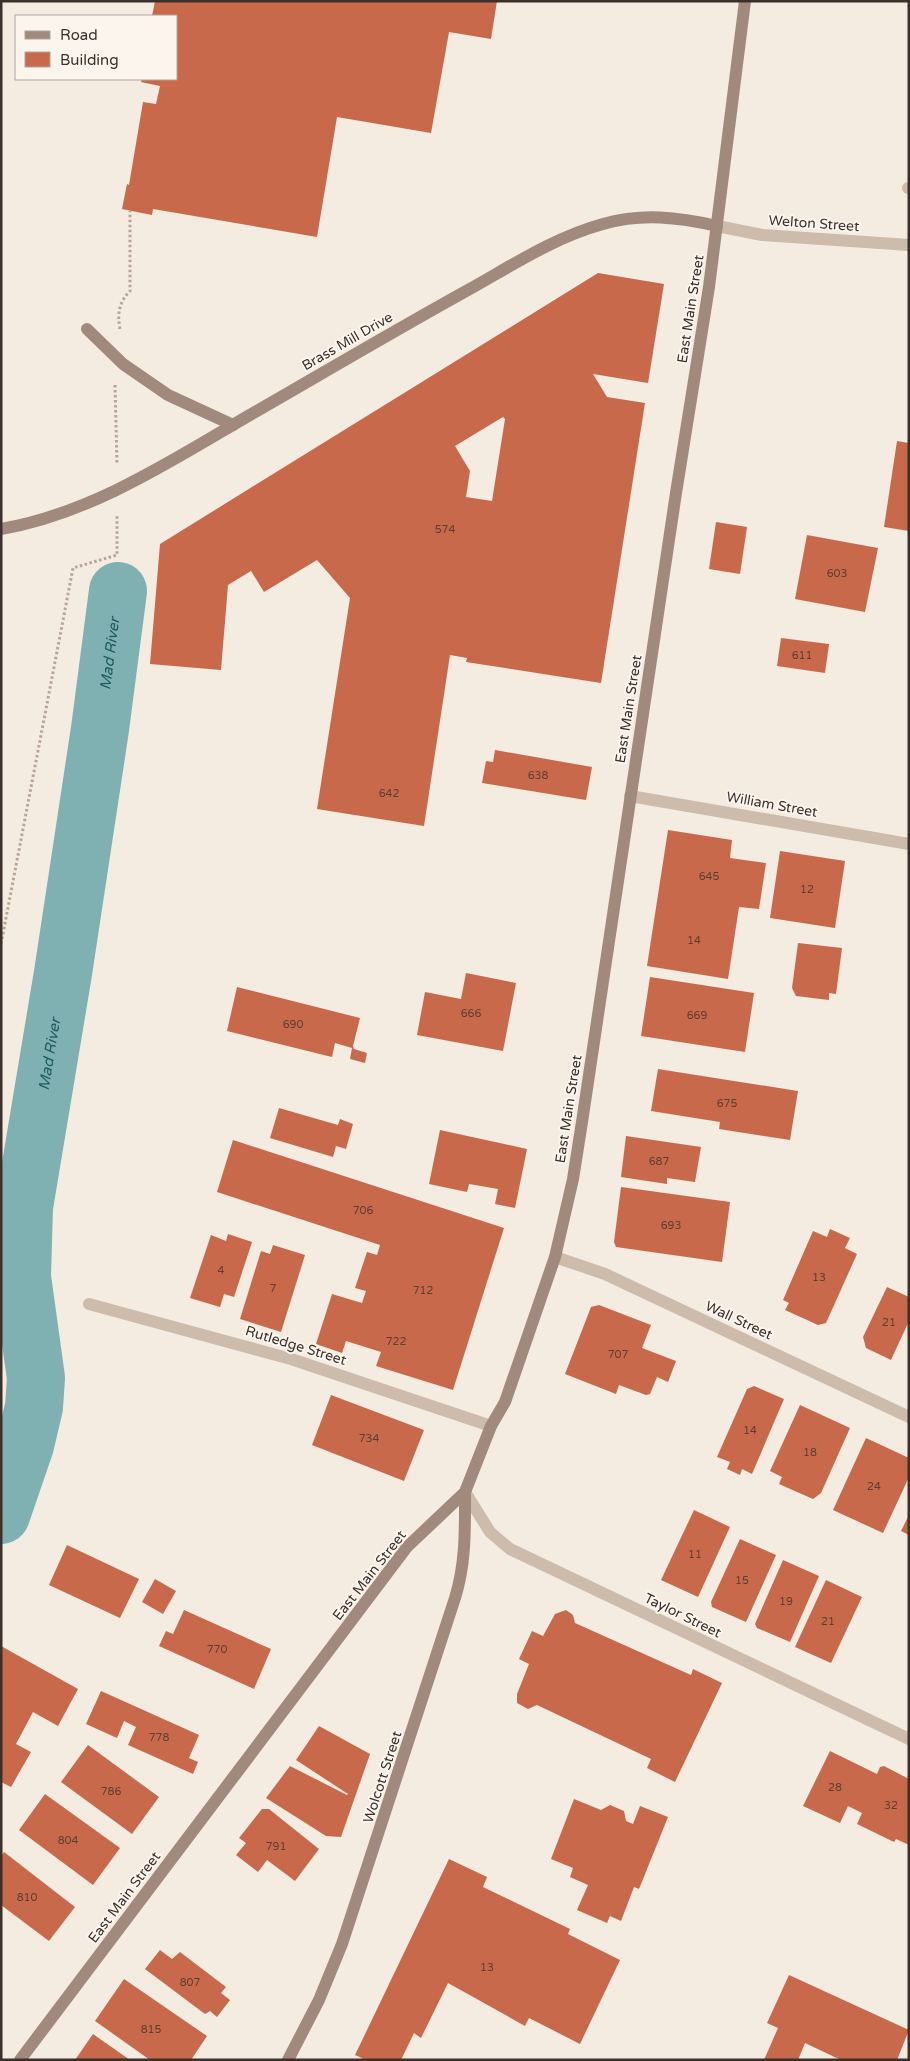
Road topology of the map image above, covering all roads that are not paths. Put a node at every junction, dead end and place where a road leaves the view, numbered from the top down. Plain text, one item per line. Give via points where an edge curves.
1 (745, 1) edge
2 (717, 226) junction
3 (909, 245) edge
4 (87, 329) dead end
5 (233, 426) junction
6 (1, 529) edge
7 (630, 796) junction
8 (909, 844) edge
9 (555, 1257) junction
10 (89, 1304) dead end
11 (909, 1416) edge
12 (491, 1426) junction
13 (465, 1492) junction
14 (909, 1739) edge
15 (20, 2060) edge
16 (288, 2060) edge

1 - 2 main road, East Main Street
2 - 3 street, Welton Street via 762,235
2 - 5 main road, Brass Mill Drive via 652,216 582,231 523,259
2 - 7 main road, East Main Street
4 - 5 main road via 124,364 168,395
5 - 6 main road, Brass Mill Drive via 110,492 54,515
7 - 8 street, William Street
7 - 9 main road, East Main Street via 585,1107
9 - 11 street, Wall Street via 605,1274
9 - 12 main road, East Main Street via 505,1402
10 - 12 street, Rutledge Street via 291,1359
12 - 13 main road, East Main Street
13 - 14 street, Taylor Street via 490,1532 510,1549
13 - 15 main road, East Main Street via 407,1547
13 - 16 main road, Wolcott Street via 465,1544 455,1598 342,1944 319,2000

